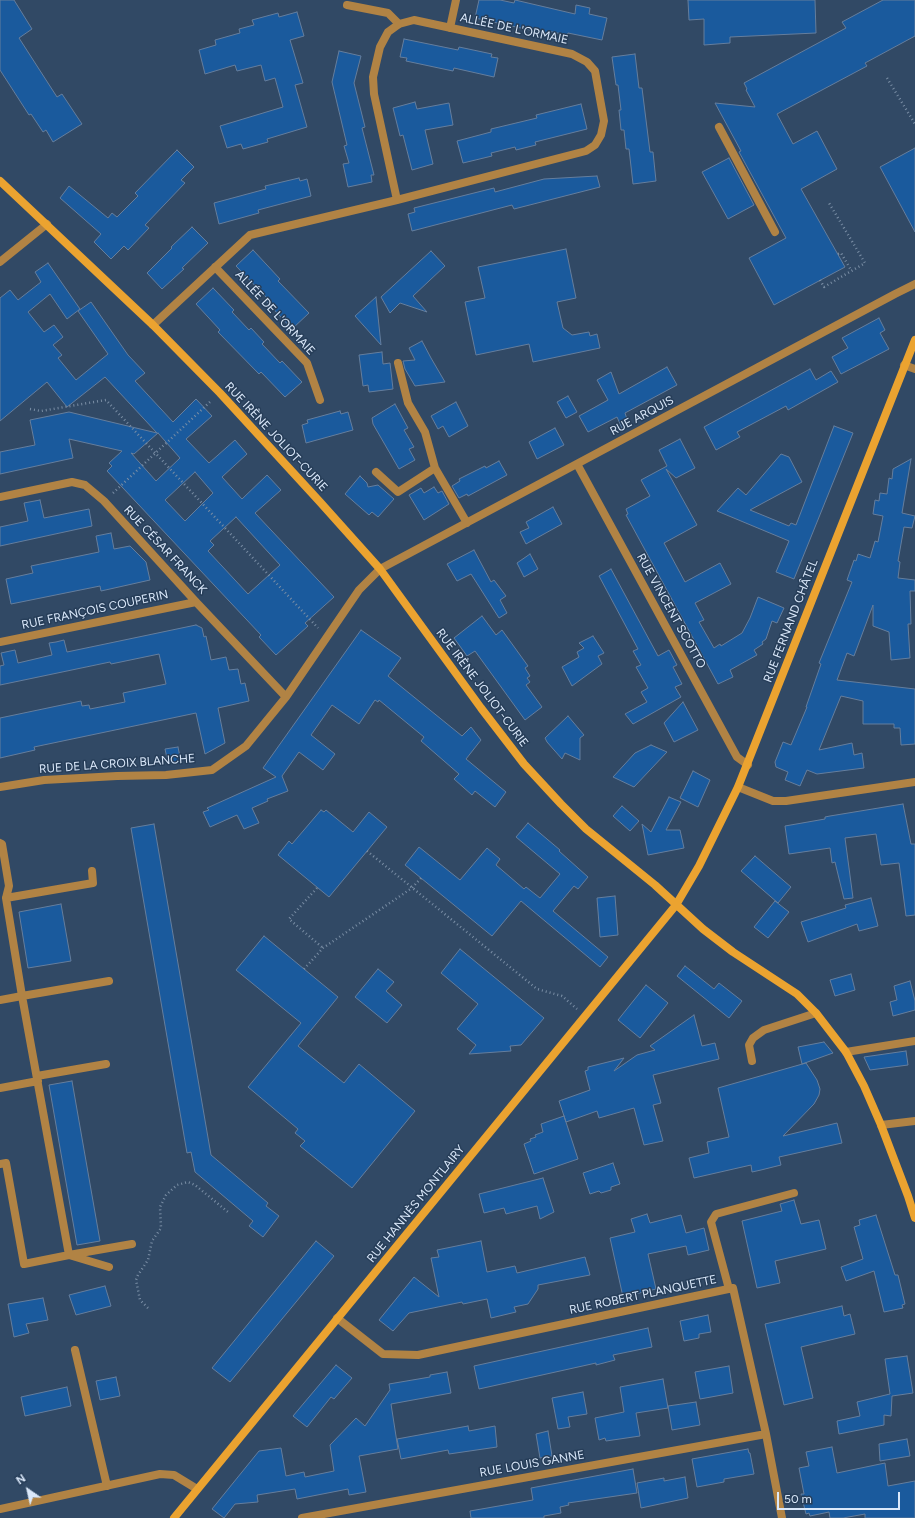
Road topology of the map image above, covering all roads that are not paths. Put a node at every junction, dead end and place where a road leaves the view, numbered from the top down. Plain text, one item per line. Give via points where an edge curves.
1 (456, 0) edge
2 (347, 5) dead end
3 (399, 24) junction
4 (450, 28) junction
5 (719, 127) dead end
6 (0, 181) edge
7 (397, 200) junction
8 (47, 224) junction
9 (775, 232) dead end
10 (0, 262) edge
11 (215, 267) junction
12 (915, 284) edge
13 (153, 325) junction
14 (915, 340) edge
15 (398, 363) dead end
16 (904, 365) junction
17 (915, 369) edge
18 (320, 400) dead end
19 (577, 464) junction
20 (435, 468) junction
21 (376, 472) dead end
22 (0, 497) edge
23 (467, 523) junction
24 (380, 570) junction
25 (196, 602) junction
26 (0, 642) edge
27 (286, 697) junction
28 (748, 765) junction
29 (915, 782) edge
30 (0, 787) edge
31 (738, 787) junction
32 (0, 843) edge
33 (92, 871) dead end
34 (6, 898) junction
35 (676, 905) junction
36 (110, 981) dead end
37 (22, 996) junction
38 (0, 1000) edge
39 (816, 1013) junction
40 (915, 1041) edge
41 (846, 1052) junction
42 (752, 1062) dead end
43 (106, 1064) dead end
44 (37, 1079) junction
45 (0, 1088) edge
46 (915, 1121) edge
47 (881, 1125) junction
48 (0, 1164) edge
49 (794, 1193) dead end
50 (915, 1218) edge
51 (132, 1244) dead end
52 (69, 1255) junction
53 (109, 1267) dead end
54 (729, 1289) junction
55 (337, 1318) junction
56 (75, 1350) dead end
57 (766, 1434) junction
58 (107, 1486) junction
59 (198, 1489) junction
60 (0, 1509) edge
61 (174, 1518) edge
62 (302, 1518) edge
63 (782, 1518) edge

1 - 4 street
2 - 3 street via 388,13
3 - 4 street, ALLÉE DE L'ORMAIE via 414,20
3 - 7 street via 388,32 380,47 373,77 374,94
4 - 7 street, ALLÉE DE L'ORMAIE via 572,54 587,62 595,71 604,121 601,135 596,145 586,151
5 - 9 street
6 - 8 street, RUE IRÈNE JOLIOT-CURIE
7 - 11 street, ALLÉE DE L'ORMAIE via 250,235
8 - 10 street
8 - 13 street, RUE IRÈNE JOLIOT-CURIE
11 - 13 street, ALLÉE DE L'ORMAIE
11 - 18 street, ALLÉE DE L'ORMAIE via 307,363
12 - 19 street, RUE ARQUIS
13 - 24 street, RUE IRÈNE JOLIOT-CURIE via 220,393
14 - 16 street, RUE FERNAND CHÂTEL
15 - 20 street via 408,403 425,432
16 - 17 street
16 - 28 street, RUE FERNAND CHÂTEL
19 - 23 street, RUE ARQUIS
19 - 28 street, RUE VINCENT SCOTTO via 737,757
20 - 21 street via 398,492
20 - 23 street
22 - 25 street, RUE CÉSAR FRANCK via 72,482 86,485 104,501
23 - 24 street, RUE ARQUIS
24 - 27 street, RUE DE LA CROIX BLANCHE via 359,590
24 - 35 street, RUE IRÈNE JOLIOT-CURIE via 524,764 586,829
25 - 26 street, RUE FRANÇOIS COUPERIN
25 - 27 street, RUE CÉSAR FRANCK
27 - 30 street, RUE DE LA CROIX BLANCHE via 246,746 212,770 166,775 44,780
28 - 31 street, RUE FERNAND CHÂTEL
29 - 31 street via 786,801 773,801
31 - 35 street, RUE FERNAND CHÂTEL via 699,866
32 - 34 street via 9,886
33 - 34 street via 94,883
34 - 37 street
35 - 39 street, RUE IRÈNE JOLIOT-CURIE via 733,952 797,994
35 - 55 street, RUE HANNÈS MONTLAIRY
36 - 37 street
37 - 38 street
37 - 44 street
39 - 41 street, RUE IRÈNE JOLIOT-CURIE
39 - 42 street via 764,1030 753,1038 749,1046
40 - 41 street
41 - 47 street, RUE IRÈNE JOLIOT-CURIE
43 - 44 street
44 - 45 street
44 - 52 street
46 - 47 street
47 - 50 street, RUE IRÈNE JOLIOT-CURIE
48 - 52 street via 6,1163 24,1264
49 - 54 street via 716,1214 711,1222
51 - 52 street
52 - 53 street
54 - 55 street, RUE ROBERT PLANQUETTE via 418,1355 383,1354
54 - 57 street, RUE ROBERT PLANQUETTE via 733,1288
55 - 59 street, RUE HANNÈS MONTLAIRY
56 - 58 street
57 - 62 street, RUE LOUIS GANNE
57 - 63 street, RUE ROBERT PLANQUETTE
58 - 59 street via 160,1474 174,1475
58 - 60 street
59 - 61 street, RUE HANNÈS MONTLAIRY

